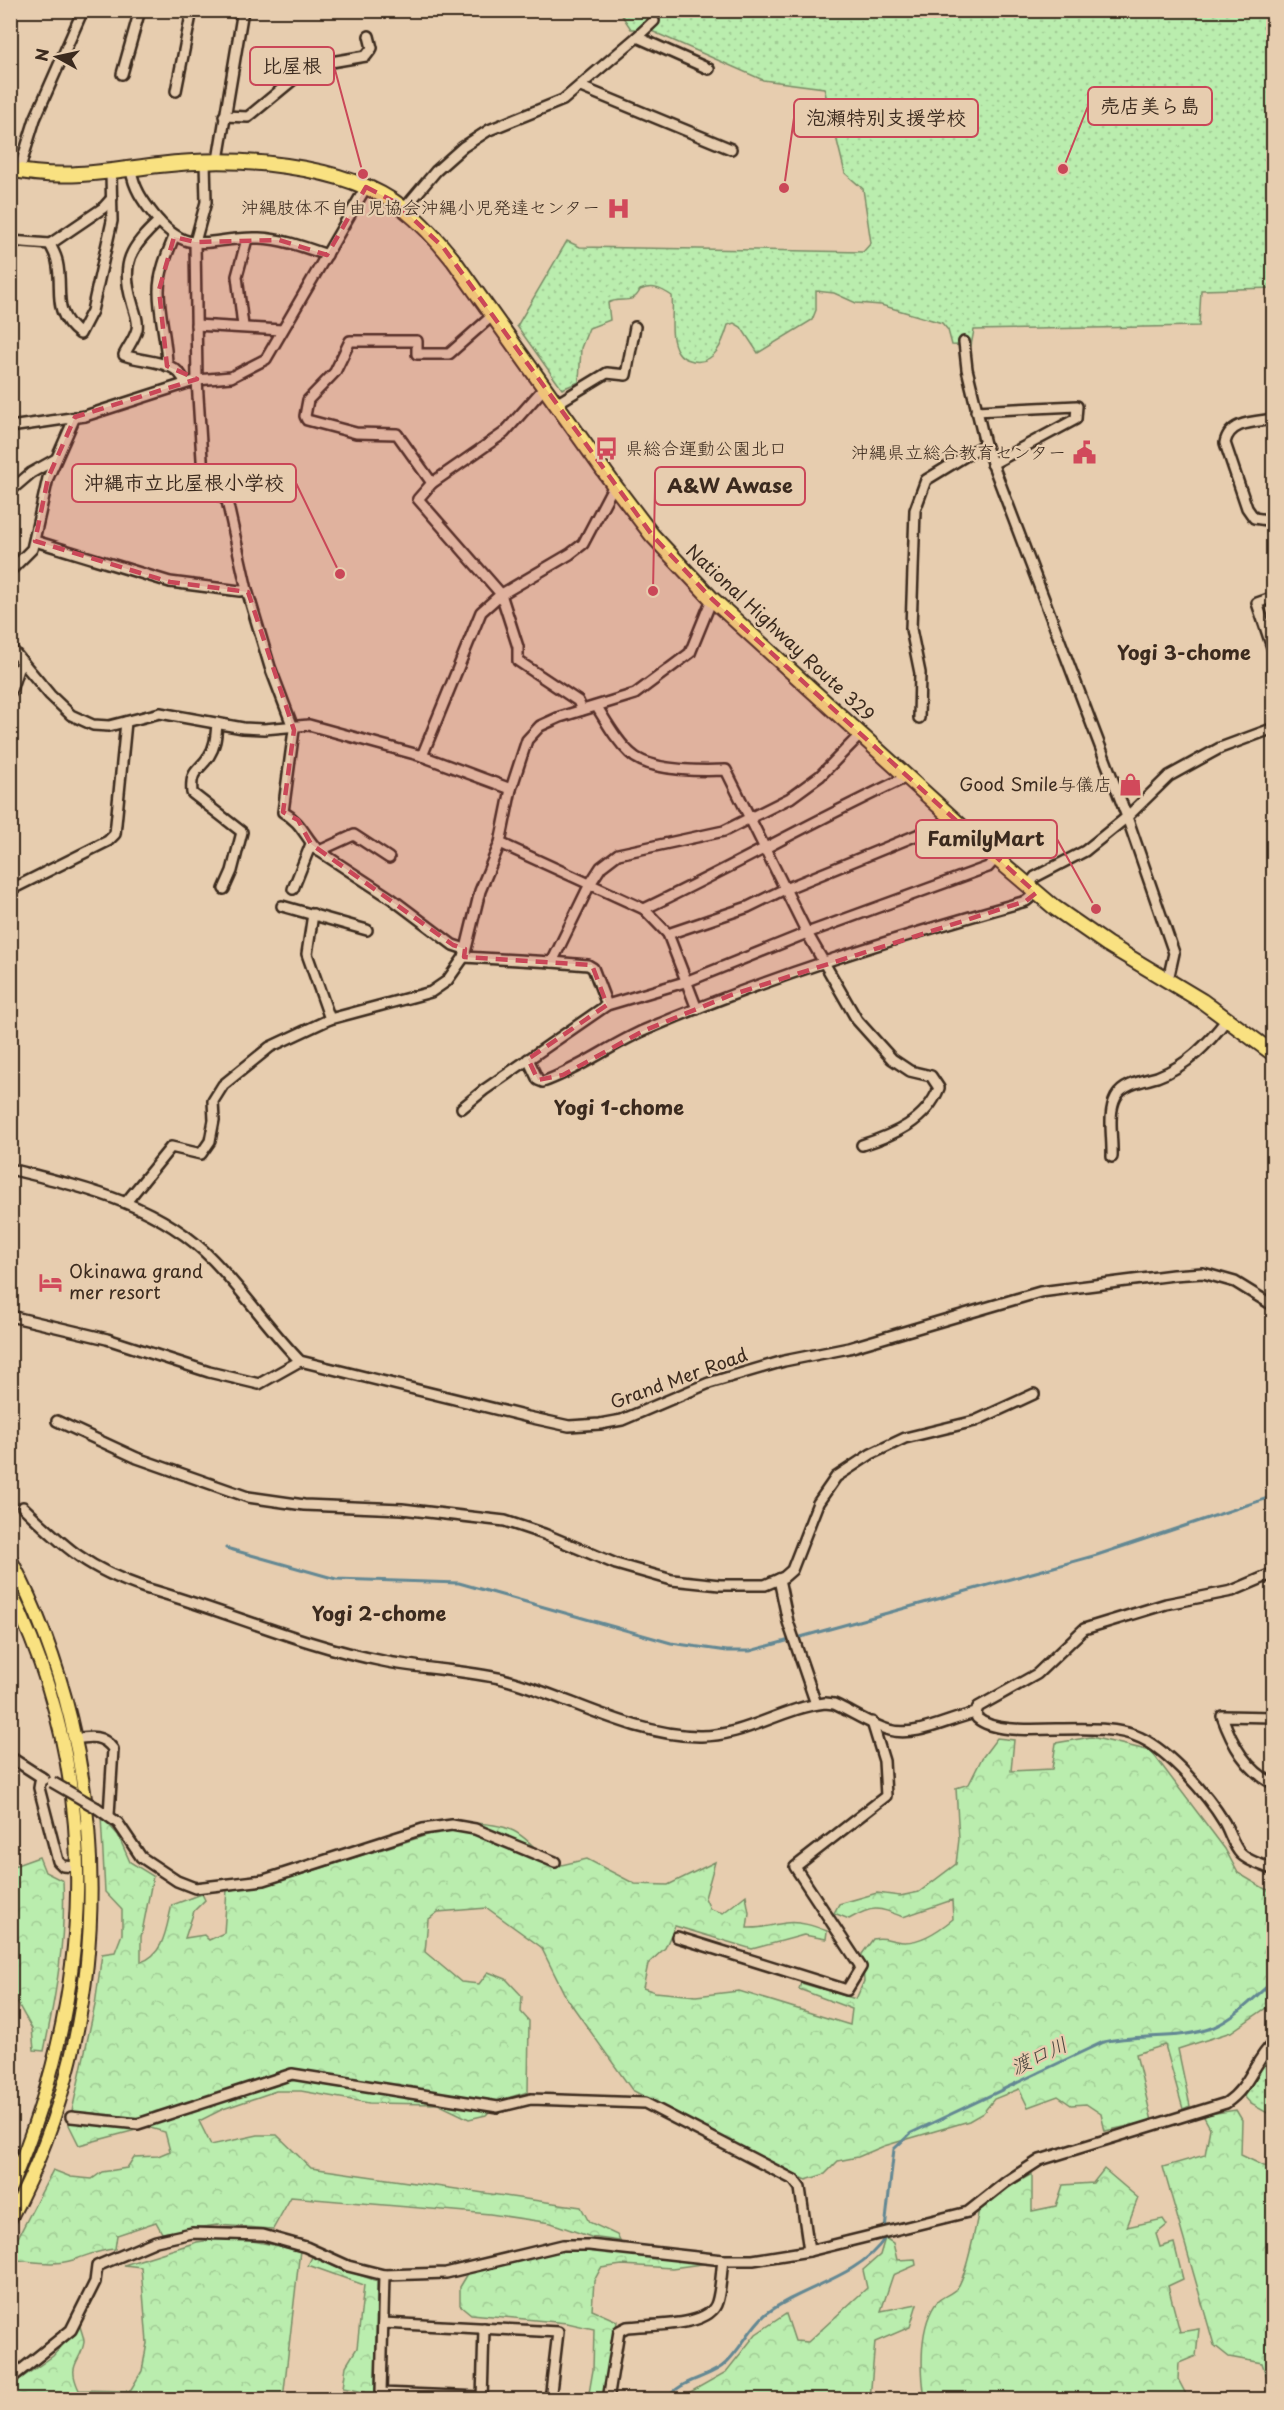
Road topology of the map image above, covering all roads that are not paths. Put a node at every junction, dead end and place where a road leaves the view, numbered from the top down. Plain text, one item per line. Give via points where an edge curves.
1 (83, 10) edge
2 (140, 10) edge
3 (192, 10) edge
4 (230, 10) edge
5 (243, 12) edge
6 (654, 21) dead end
7 (369, 36) dead end
8 (637, 37) junction
9 (709, 69) dead end
10 (122, 74) dead end
11 (581, 87) junction
12 (176, 91) dead end
13 (224, 116) junction
14 (731, 149) dead end
15 (212, 160) junction
16 (14, 170) edge
17 (132, 170) junction
18 (111, 173) junction
19 (366, 187) junction
20 (112, 198) junction
21 (405, 209) junction
22 (159, 221) junction
23 (174, 237) junction
24 (247, 239) junction
25 (10, 241) edge
26 (195, 242) junction
27 (50, 244) junction
28 (327, 255) junction
29 (492, 316) junction
30 (196, 325) junction
31 (243, 326) junction
32 (635, 327) dead end
33 (282, 330) junction
34 (964, 342) dead end
35 (167, 366) junction
36 (197, 380) junction
37 (186, 383) junction
38 (545, 387) junction
39 (556, 404) junction
40 (976, 411) junction
41 (75, 417) junction
42 (1274, 419) edge
43 (10, 426) edge
44 (985, 444) junction
45 (56, 459) junction
46 (992, 464) junction
47 (432, 483) junction
48 (614, 486) junction
49 (10, 491) edge
50 (1274, 519) edge
51 (35, 541) junction
52 (10, 571) edge
53 (247, 590) junction
54 (501, 594) junction
55 (1274, 597) edge
56 (712, 599) junction
57 (10, 647) edge
58 (1274, 653) edge
59 (23, 663) junction
60 (10, 693) edge
61 (597, 707) junction
62 (582, 710) junction
63 (919, 718) dead end
64 (126, 722) junction
65 (217, 723) junction
66 (292, 726) junction
67 (1274, 728) edge
68 (861, 734) junction
69 (422, 756) junction
70 (907, 777) junction
71 (511, 789) junction
72 (952, 818) junction
73 (1127, 818) junction
74 (748, 819) junction
75 (500, 843) junction
76 (311, 844) junction
77 (765, 848) junction
78 (319, 851) junction
79 (389, 858) dead end
80 (996, 858) junction
81 (590, 884) junction
82 (292, 889) dead end
83 (785, 889) junction
84 (1032, 889) junction
85 (10, 890) edge
86 (224, 890) dead end
87 (282, 906) dead end
88 (644, 909) junction
89 (313, 914) junction
90 (367, 930) dead end
91 (807, 933) junction
92 (668, 934) junction
93 (464, 953) junction
94 (552, 962) junction
95 (823, 963) junction
96 (1168, 980) junction
97 (688, 981) junction
98 (607, 1005) junction
99 (698, 1009) junction
100 (330, 1019) junction
101 (1227, 1019) junction
102 (1274, 1054) edge
103 (528, 1059) junction
104 (462, 1108) dead end
105 (862, 1144) dead end
106 (1112, 1157) dead end
107 (10, 1169) edge
108 (127, 1202) junction
109 (1274, 1306) edge
110 (10, 1316) edge
111 (300, 1361) junction
112 (1034, 1394) dead end
113 (57, 1421) dead end
114 (22, 1507) dead end
115 (10, 1558) edge
116 (1274, 1573) edge
117 (779, 1580) junction
118 (10, 1591) edge
119 (816, 1704) junction
120 (976, 1713) junction
121 (1274, 1717) edge
122 (872, 1722) junction
123 (73, 1733) junction
124 (10, 1757) edge
125 (41, 1777) junction
126 (1274, 1784) edge
127 (109, 1815) junction
128 (555, 1862) dead end
129 (77, 1867) junction
130 (1274, 1870) edge
131 (677, 1937) dead end
132 (1274, 2042) edge
133 (71, 2117) dead end
134 (10, 2188) edge
135 (10, 2219) edge
136 (808, 2251) junction
137 (723, 2260) junction
138 (384, 2276) junction
139 (383, 2323) junction
140 (484, 2328) junction
141 (10, 2379) edge
142 (482, 2398) edge
143 (550, 2400) edge
144 (608, 2400) edge

1 - 16 street
2 - 10 street
3 - 12 street
4 - 5 street
5 - 13 street
6 - 8 street
7 - 13 street via 372,48 366,56 325,63 300,74 248,117
8 - 9 street
8 - 11 street
11 - 14 street
11 - 21 street via 563,100 480,136 436,171
13 - 15 street
15 - 17 highway, National Highway Route 329
15 - 19 highway, National Highway Route 329 via 275,165
15 - 26 street
16 - 18 highway, National Highway Route 329 via 65,177
17 - 18 highway, National Highway Route 329
17 - 22 street via 139,197
18 - 20 street
19 - 21 highway, National Highway Route 329
19 - 28 street
20 - 27 street
20 - 27 street via 112,221 92,311 80,334 61,309 57,262
21 - 29 highway, National Highway Route 329 via 443,247
22 - 23 street
22 - 35 street via 132,250 126,269 137,330 124,355
23 - 26 street
23 - 35 street via 159,290
24 - 26 street
24 - 28 street via 279,240
24 - 31 street via 237,276
25 - 27 street
26 - 30 street
28 - 33 street
29 - 38 highway, National Highway Route 329
29 - 47 street via 449,354 417,354 417,341 350,341 334,372 308,400 304,416 307,420 356,433 397,434
30 - 31 street
30 - 36 street
31 - 33 street
32 - 39 street via 626,375 607,373
33 - 36 street via 266,359 250,369 231,377
34 - 40 street
35 - 37 street via 183,375
36 - 37 street
36 - 53 street via 203,475 207,485 227,501
37 - 41 street
38 - 39 highway, National Highway Route 329
38 - 47 street via 504,433
39 - 48 highway, National Highway Route 329
40 - 44 street
40 - 46 street via 1077,406 1076,419
41 - 43 street
41 - 45 street
42 - 50 street via 1236,425 1226,435 1225,443 1247,508 1254,518
44 - 46 street
44 - 63 street via 926,480 918,495 911,629 920,673
45 - 49 street
45 - 51 street via 48,478
46 - 73 street
47 - 54 street via 418,499
48 - 54 street via 583,544
48 - 56 highway, National Highway Route 329 via 652,535
51 - 52 street
51 - 53 street via 170,582
53 - 66 street
54 - 62 street via 518,647 518,661 578,701
54 - 69 street via 481,612
55 - 58 street via 1257,603
56 - 61 street via 690,653 635,694
56 - 68 highway, National Highway Route 329
57 - 59 street
59 - 60 street
59 - 64 street via 71,715 93,725
61 - 62 street
61 - 74 street via 632,755 659,766 726,771
62 - 71 street via 540,726 526,740
64 - 65 street via 160,713
64 - 85 street via 115,834
65 - 66 street via 264,729
65 - 86 street via 216,742 191,781 192,793 242,832
66 - 69 street via 309,725
66 - 76 street via 283,812 298,820
67 - 73 street via 1220,748 1169,776
68 - 70 highway, National Highway Route 329
68 - 74 street via 820,776 790,798
69 - 71 street
70 - 72 highway, National Highway Route 329
70 - 77 street
71 - 75 street
72 - 80 highway, National Highway Route 329
72 - 83 street
73 - 84 street via 1085,850 1035,877
73 - 96 street via 1174,953
74 - 77 street
74 - 81 street via 724,831 618,854 601,867
75 - 81 street
75 - 93 street via 480,891
76 - 78 street
76 - 82 street
77 - 83 street
77 - 88 street
78 - 79 street via 354,835
78 - 93 street
80 - 84 highway, National Highway Route 329
80 - 91 street via 988,867
81 - 88 street
81 - 94 street
83 - 91 street
83 - 92 street via 748,907
84 - 95 street via 1026,901
84 - 96 highway, National Highway Route 329 via 1080,926
87 - 89 street
88 - 92 street
89 - 90 street
89 - 100 street via 307,954
91 - 95 street
91 - 97 street
92 - 97 street
93 - 94 street
93 - 100 street via 460,966 431,992
94 - 98 street via 593,968
95 - 99 street
95 - 105 street via 856,1020 892,1059 910,1071 931,1076 939,1088 914,1121 887,1137
96 - 101 highway, National Highway Route 329
97 - 98 street
97 - 99 street
98 - 103 street
99 - 103 street via 643,1031 543,1082 538,1080
100 - 108 street via 270,1047 223,1085 213,1101 210,1142 201,1154 171,1147
101 - 102 highway, National Highway Route 329
101 - 106 street via 1212,1039 1180,1068 1121,1089 1112,1116
103 - 104 street
107 - 108 street
108 - 111 street via 180,1230 213,1259
109 - 111 street, Grand Mer Road via 1235,1282 1203,1273 1040,1292 849,1348 784,1361 709,1383 622,1420 590,1425 569,1426 528,1417
110 - 111 street via 107,1339 259,1384
112 - 117 street via 975,1421 905,1438 836,1477 819,1503 792,1570
113 - 117 street via 137,1458 248,1497 505,1521 616,1564 672,1580 720,1585 765,1585
114 - 119 street via 72,1553 115,1578 336,1649 383,1661 505,1680 656,1731 721,1735
115 - 123 main road via 46,1640
116 - 120 street via 1232,1591 1166,1604 1084,1629 1037,1674 978,1707
117 - 119 street
118 - 129 main road via 34,1644 57,1720 69,1780
119 - 122 street via 834,1704
120 - 122 street via 904,1731 889,1730
120 - 130 street via 988,1726 1117,1729 1140,1737 1187,1776 1223,1821 1239,1852
121 - 126 street via 1222,1716 1236,1749 1250,1767
122 - 131 street via 884,1761 886,1796 795,1867 861,1967 848,1990
123 - 127 street via 102,1739 112,1749
123 - 135 main road via 90,1864 90,1925 83,1997 54,2118
124 - 125 street
125 - 127 street, bridge
125 - 129 street via 39,1788 58,1861 63,1866
127 - 128 street via 141,1857 195,1888 264,1880 423,1829 452,1825 475,1829
129 - 134 main road via 72,1973 55,2065
132 - 136 street via 1239,2095 1226,2103 1040,2160 968,2212
133 - 136 street via 138,2124 292,2074 498,2107 531,2099 645,2103 794,2180 800,2188
136 - 137 street via 753,2260
137 - 138 street via 563,2245 446,2273
137 - 144 street via 717,2304 709,2315 619,2331
138 - 139 street
138 - 141 street via 263,2235 192,2233 156,2241 97,2266 95,2282 71,2330
139 - 140 street
139 - 142 street via 381,2393
140 - 142 street
140 - 143 street via 558,2332

